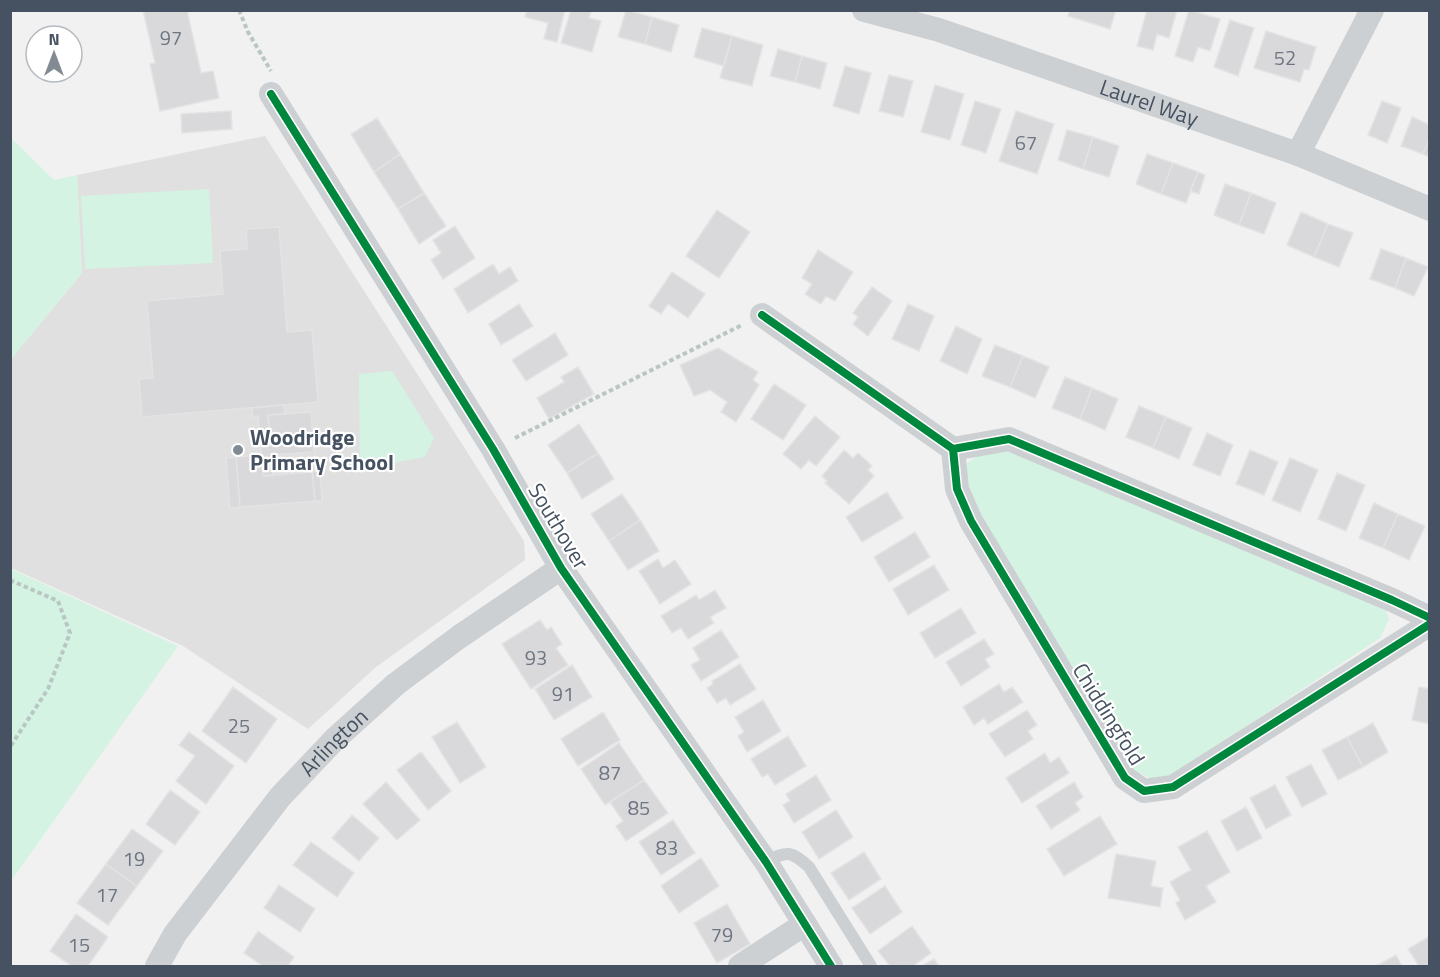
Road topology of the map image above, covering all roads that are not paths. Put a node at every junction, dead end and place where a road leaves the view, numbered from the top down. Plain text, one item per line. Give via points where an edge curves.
1 (864, 10) edge
2 (1371, 10) edge
3 (271, 94) road end
4 (1298, 154) junction
5 (1430, 209) edge
6 (762, 315) road end
7 (953, 450) junction
8 (561, 568) junction
9 (1430, 618) edge
10 (1430, 624) edge
11 (766, 862) junction
12 (805, 924) junction
13 (157, 966) edge
14 (740, 966) edge
15 (831, 966) edge
16 (871, 966) edge

1 - 4 street, Laurel Way via 939,30
2 - 4 street
3 - 8 street, Southover via 493,449
4 - 5 street, Laurel Way
6 - 7 street
7 - 9 street via 1009,439
7 - 10 street, Chiddingfold via 957,489 971,521 1125,778 1144,791 1173,787
8 - 11 street, Southover
8 - 13 street, Arlington via 405,677 335,739 280,797 175,934
11 - 12 street, Southover
11 - 16 lane via 782,853 796,855 809,867
12 - 14 street
12 - 15 street, Southover

